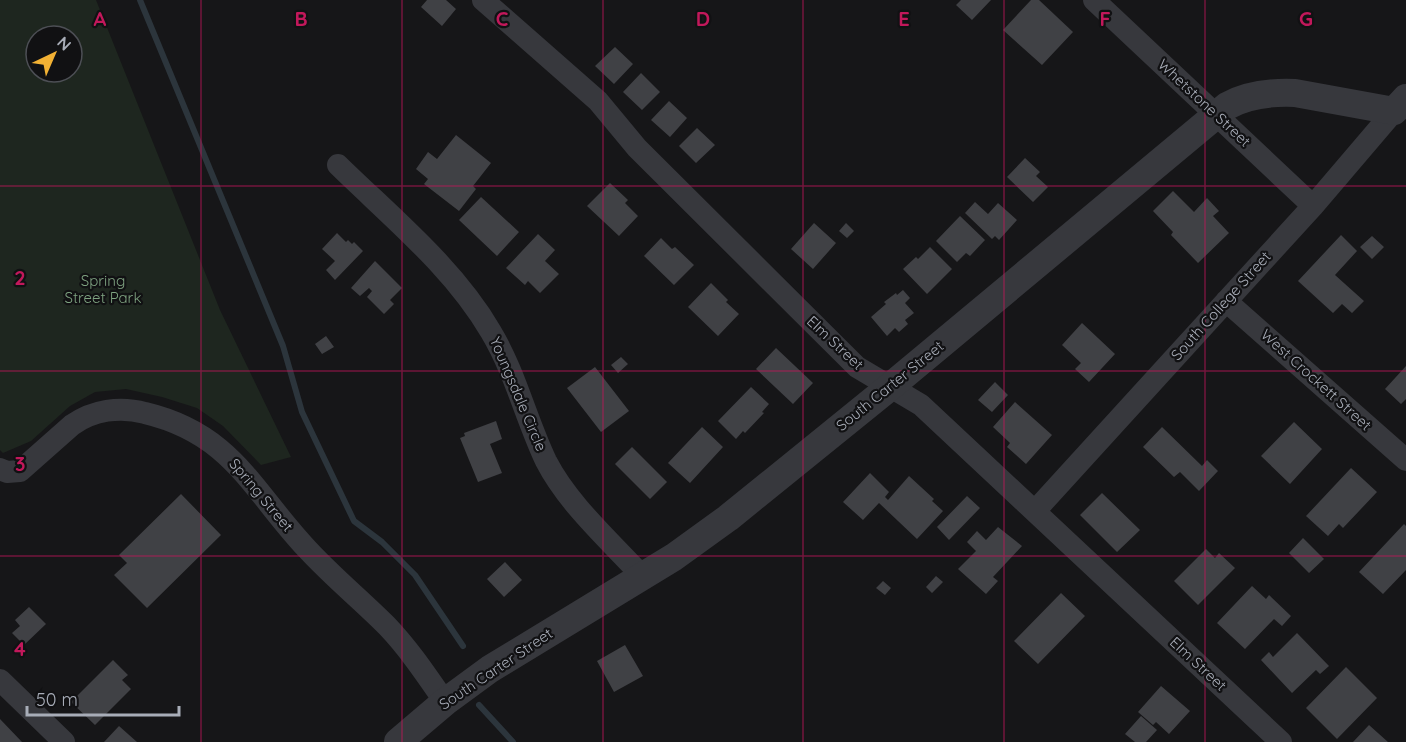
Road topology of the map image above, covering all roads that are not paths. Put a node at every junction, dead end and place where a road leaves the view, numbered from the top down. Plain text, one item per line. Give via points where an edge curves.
1 (483, 0) edge
2 (1094, 0) edge
3 (1400, 105) edge
4 (1216, 115) junction
5 (338, 165) dead end
6 (1313, 206) junction
7 (1226, 301) junction
8 (891, 386) junction
9 (1406, 460) edge
10 (0, 469) edge
11 (1035, 512) junction
12 (642, 576) junction
13 (0, 680) edge
14 (445, 702) junction
15 (64, 742) edge
16 (398, 742) edge
17 (1281, 742) edge

1 - 8 street, Elm Street via 598,101 637,148 858,367
2 - 4 street, Whetstone Street
3 - 4 street, South Carter Street via 1279,93 1239,100
3 - 6 street, South College Street
4 - 6 street, Whetstone Street
4 - 8 street, South Carter Street
5 - 12 street, Youngsdale Circle via 467,296 492,332 555,478
6 - 7 street, South College Street
7 - 9 street, West Crockett Street
7 - 11 street, South College Street
8 - 11 street, Elm Street via 921,405
8 - 12 street, South Carter Street via 728,518
10 - 14 street, Spring Street via 20,471 80,418 99,412 138,411 185,425 211,442 247,476 308,551 398,638
11 - 17 street, Elm Street
12 - 14 street, South Carter Street via 490,669
13 - 15 street
14 - 16 street, South Carter Street

